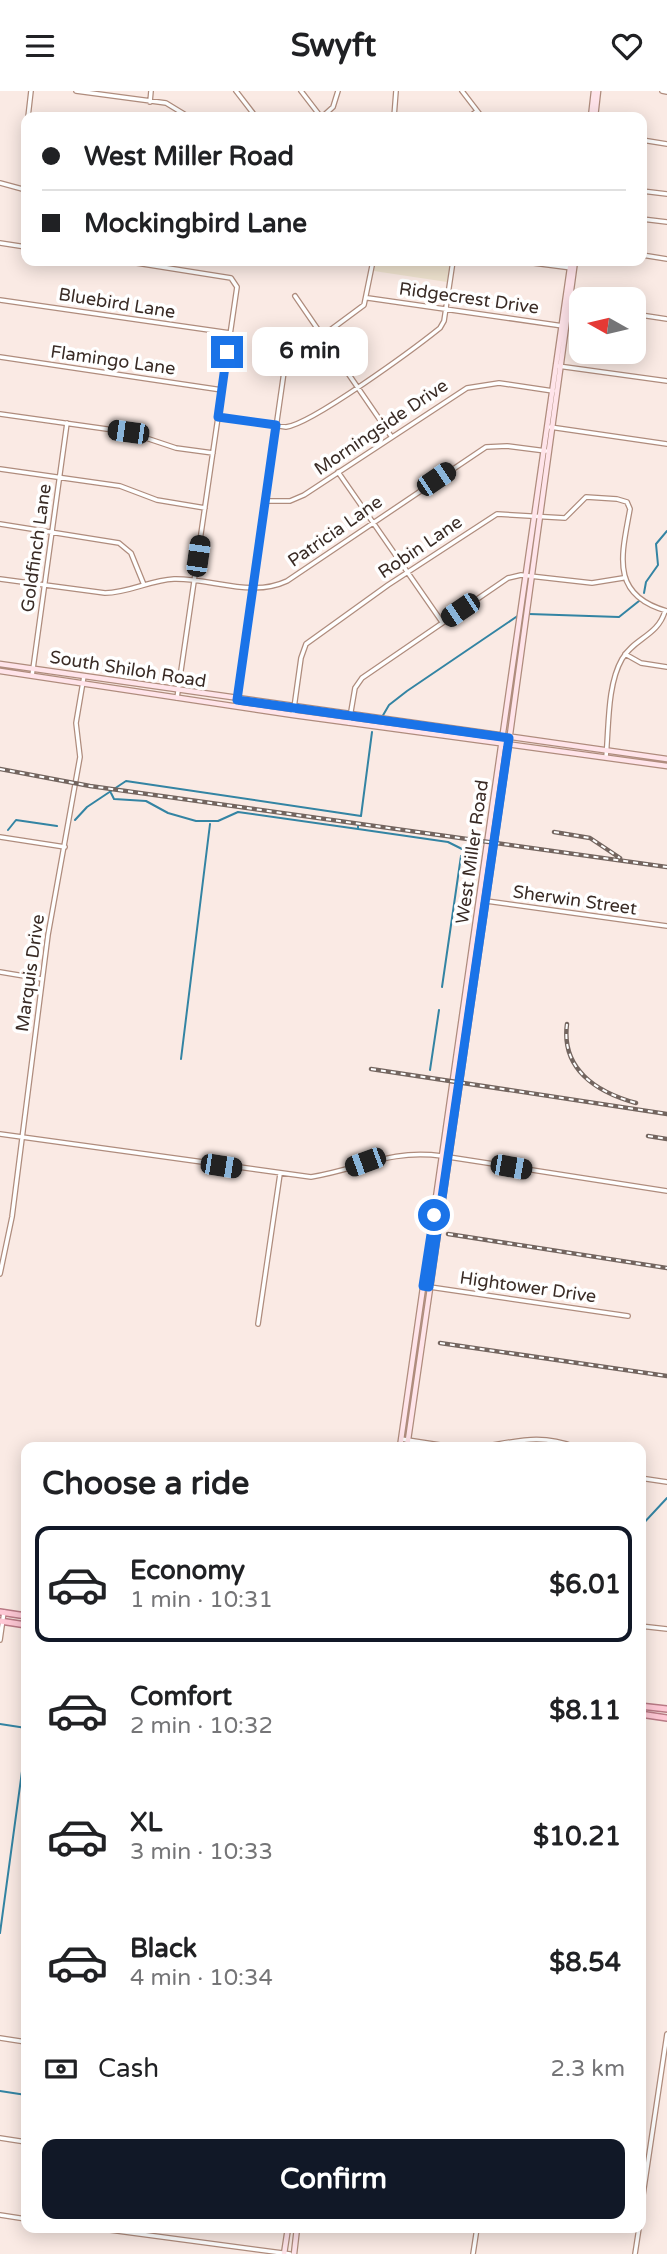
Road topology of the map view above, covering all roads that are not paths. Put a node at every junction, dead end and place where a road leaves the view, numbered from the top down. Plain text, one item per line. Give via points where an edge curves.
1 (31, 91) edge
2 (76, 91) edge
3 (152, 91) edge
4 (236, 91) edge
5 (301, 91) edge
6 (338, 91) edge
7 (396, 91) edge
8 (463, 91) edge
9 (596, 91) edge
10 (150, 101) junction
11 (29, 112) edge
12 (182, 112) edge
13 (252, 112) edge
14 (317, 112) edge
15 (327, 112) edge
16 (394, 112) edge
17 (476, 112) edge
18 (594, 112) edge
19 (647, 141) edge
20 (667, 143) edge
21 (0, 183) edge
22 (21, 189) edge
23 (647, 192) edge
24 (667, 194) edge
25 (647, 220) edge
26 (667, 222) edge
27 (0, 243) edge
28 (21, 246) edge
29 (647, 256) edge
30 (667, 259) edge
31 (168, 266) edge
32 (372, 266) edge
33 (452, 266) edge
34 (557, 266) edge
35 (572, 268) joint
36 (295, 296) dead end
37 (368, 298) junction
38 (0, 300) edge
39 (567, 305) joint
40 (446, 310) junction
41 (646, 316) edge
42 (667, 319) edge
43 (564, 326) junction
44 (230, 333) junction
45 (322, 336) junction
46 (0, 357) edge
47 (558, 366) junction
48 (667, 381) edge
49 (357, 386) junction
50 (222, 390) junction
51 (554, 391) junction
52 (0, 414) edge
53 (218, 417) junction
54 (67, 423) junction
55 (276, 425) junction
56 (550, 427) junction
57 (391, 436) junction
58 (667, 444) edge
59 (546, 451) junction
60 (213, 453) junction
61 (0, 469) edge
62 (338, 472) junction
63 (60, 478) junction
64 (265, 501) junction
65 (205, 508) junction
66 (537, 516) junction
67 (373, 522) junction
68 (0, 524) edge
69 (52, 531) junction
70 (407, 572) junction
71 (528, 576) junction
72 (624, 578) junction
73 (0, 579) edge
74 (195, 580) junction
75 (45, 585) junction
76 (144, 585) junction
77 (253, 589) junction
78 (666, 611) edge
79 (442, 622) junction
80 (625, 654) junction
81 (0, 664) edge
82 (667, 667) edge
83 (33, 669) junction
84 (0, 671) edge
85 (32, 676) junction
86 (84, 676) junction
87 (83, 684) junction
88 (178, 691) junction
89 (177, 698) junction
90 (237, 700) junction
91 (236, 707) junction
92 (294, 708) junction
93 (293, 715) junction
94 (350, 716) junction
95 (349, 723) junction
96 (502, 740) junction
97 (509, 741) junction
98 (606, 754) junction
99 (667, 759) edge
100 (667, 766) edge
101 (0, 837) edge
102 (65, 847) junction
103 (479, 900) junction
104 (486, 902) junction
105 (667, 926) edge
106 (0, 972) edge
107 (42, 979) junction
108 (0, 1134) edge
109 (23, 1137) junction
110 (442, 1156) junction
111 (449, 1157) junction
112 (280, 1174) junction
113 (667, 1191) edge
114 (0, 1274) edge
115 (426, 1286) junction
116 (628, 1317) dead end
117 (258, 1324) dead end
118 (401, 1439) junction
119 (408, 1441) junction
120 (401, 1442) edge
121 (416, 1442) edge
122 (506, 1442) edge
123 (559, 1442) edge
124 (646, 1479) edge
125 (667, 1482) edge
126 (2, 1612) edge
127 (21, 1615) edge
128 (1, 1621) edge
129 (21, 1624) edge
130 (646, 1627) edge
131 (667, 1629) edge
132 (0, 1640) edge
133 (646, 1707) edge
134 (667, 1709) edge
135 (646, 1715) edge
136 (667, 1718) edge
137 (667, 2034) edge
138 (0, 2038) edge
139 (21, 2041) edge
140 (0, 2139) edge
141 (21, 2141) edge
142 (646, 2175) edge
143 (0, 2215) edge
144 (21, 2218) edge
145 (131, 2233) edge
146 (287, 2233) edge
147 (296, 2233) edge
148 (476, 2233) edge
149 (638, 2233) edge
150 (284, 2254) edge
151 (292, 2254) edge
152 (473, 2254) edge
153 (635, 2254) edge

1 - 11 street
2 - 10 street
3 - 10 street
4 - 13 street
5 - 14 street
6 - 15 street
7 - 16 street
8 - 17 street
9 - 18 main road
10 - 12 street
19 - 20 street
21 - 22 street
23 - 24 street
25 - 26 street
27 - 28 street
29 - 30 street
31 - 44 street via 231,278 237,287
32 - 37 street
33 - 40 street
34 - 35 street
35 - 39 main road, West Miller Road
36 - 45 street
37 - 40 street, Ridgecrest Drive
37 - 45 street via 358,312
38 - 44 street, Bluebird Lane
39 - 43 main road, West Miller Road
40 - 43 street, Ridgecrest Drive
40 - 49 street via 440,328
41 - 42 street
43 - 47 main road, West Miller Road
44 - 50 street
45 - 49 street
45 - 55 street via 284,372
46 - 50 street, Flamingo Lane
47 - 48 street
47 - 51 main road, West Miller Road
49 - 55 street via 295,426
49 - 57 street
50 - 53 street
51 - 56 main road, West Miller Road
51 - 57 street, Morningside Drive via 499,383 467,388
52 - 54 street
53 - 55 street
53 - 60 street
54 - 60 street
54 - 63 street, Goldfinch Lane
55 - 64 street
56 - 58 street
56 - 59 main road, West Miller Road
57 - 62 street, Morningside Drive
59 - 66 main road, West Miller Road
59 - 67 street, Patricia Lane via 486,447
60 - 65 street
61 - 63 street
62 - 64 street, Morningside Drive via 290,501
62 - 67 street
63 - 65 street via 120,486 157,500
63 - 69 street, Goldfinch Lane
64 - 77 street
65 - 74 street
66 - 70 street, Robin Lane via 497,513
66 - 71 main road, West Miller Road
66 - 72 street, Robin Lane via 565,518 586,497 627,502 630,509 621,562
67 - 70 street
67 - 77 street, Patricia Lane via 287,581
68 - 69 street
69 - 75 street, Goldfinch Lane
69 - 76 street via 119,543 131,553
70 - 79 street
70 - 92 street, Robin Lane via 306,644
71 - 72 street via 592,583
71 - 79 street via 508,578
71 - 96 main road, West Miller Road
71 - 97 main road, West Miller Road
72 - 78 street via 641,597
73 - 75 street, Patricia Lane
74 - 76 street, Patricia Lane
74 - 77 street, Patricia Lane
74 - 88 street
75 - 76 street, Patricia Lane via 105,593
75 - 83 street, Goldfinch Lane
77 - 90 street
78 - 80 street via 655,631
79 - 94 street via 362,678 355,688
80 - 82 street via 641,663
80 - 98 street via 617,670
81 - 83 main road, South Shiloh Road
83 - 85 street, Goldfinch Lane
83 - 86 main road, South Shiloh Road
84 - 85 main road, South Shiloh Road
85 - 87 main road, South Shiloh Road
86 - 87 street, Marquis Drive
86 - 88 main road, South Shiloh Road
87 - 89 main road, South Shiloh Road
87 - 102 street, Marquis Drive via 76,723 80,757
88 - 89 street
88 - 90 main road, South Shiloh Road
89 - 91 main road, South Shiloh Road
90 - 91 street
90 - 92 main road, South Shiloh Road
91 - 93 main road, South Shiloh Road
92 - 93 street, Robin Lane
92 - 94 main road, South Shiloh Road
93 - 95 main road, South Shiloh Road
94 - 95 street
94 - 96 main road, South Shiloh Road
95 - 96 main road, South Shiloh Road
96 - 97 main road, South Shiloh Road
96 - 103 main road, West Miller Road
97 - 98 main road, South Shiloh Road
97 - 104 main road, West Miller Road
98 - 99 main road, South Shiloh Road
98 - 100 main road, South Shiloh Road
101 - 102 street
102 - 107 street, Marquis Drive
103 - 104 street, Sherwin Street
103 - 110 main road, West Miller Road
104 - 105 street, Sherwin Street
104 - 111 main road, West Miller Road
106 - 107 street
107 - 109 street, Marquis Drive
108 - 109 street
109 - 112 street
109 - 114 street, Marquis Drive
110 - 111 street
110 - 112 street via 406,1153 311,1177
110 - 115 main road, West Miller Road
111 - 113 street
111 - 115 main road, West Miller Road
112 - 117 street
115 - 116 street, Hightower Drive
115 - 118 main road, West Miller Road
115 - 119 main road, West Miller Road
118 - 119 street
118 - 120 main road, West Miller Road
119 - 121 street
122 - 123 street via 531,1437
124 - 125 street
126 - 127 main road
126 - 128 street
128 - 129 main road
128 - 132 street
130 - 131 street
133 - 134 main road
135 - 136 main road
137 - 142 street
138 - 139 street
140 - 141 street
143 - 144 street
145 - 150 street
146 - 150 main road
147 - 151 main road
148 - 152 street
149 - 153 street
150 - 151 street

